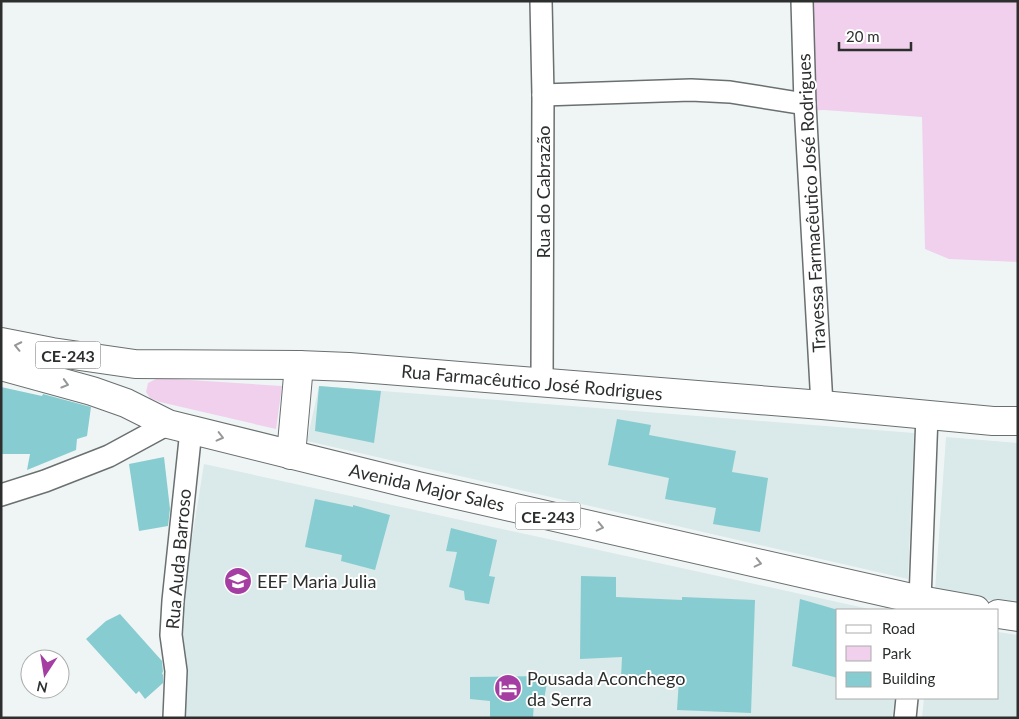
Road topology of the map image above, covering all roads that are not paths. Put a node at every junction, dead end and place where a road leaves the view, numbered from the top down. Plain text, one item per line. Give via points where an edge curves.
1 (541, 1) edge
2 (802, 1) edge
3 (543, 95) junction
4 (805, 104) junction
5 (1, 342) edge
6 (136, 364) junction
7 (299, 365) junction
8 (1, 366) edge
9 (542, 382) junction
10 (126, 403) junction
11 (822, 405) junction
12 (1018, 406) edge
13 (927, 415) junction
14 (1018, 421) edge
15 (179, 427) junction
16 (291, 455) junction
17 (1, 495) edge
18 (919, 605) edge
19 (965, 609) edge
20 (999, 614) edge
21 (1018, 617) edge
22 (907, 699) edge
23 (174, 718) edge
24 (905, 718) edge

1 - 3 street, Rua do Cabrazão
2 - 4 street, Travessa Farmacêutico José Rodrigues
3 - 4 street via 691,90 730,92
3 - 9 street, Rua do Cabrazão
4 - 11 street, Travessa Farmacêutico José Rodrigues
6 -> 5 main road, CE-243
6 - 7 main road, Rua Farmacêutico José Rodrigues / CE-243
6 - 10 main road
7 - 9 main road, Rua Farmacêutico José Rodrigues / CE-243
7 - 16 main road
8 -> 10 main road, Avenida Major Sales / CE-243
9 - 11 main road, Rua Farmacêutico José Rodrigues / CE-243
10 - 15 main road, Avenida Major Sales / CE-243
11 - 13 main road, Rua Farmacêutico José Rodrigues / CE-243
12 - 13 main road, Rua Farmacêutico José Rodrigues / CE-243 via 966,404
13 - 14 main road, Rua Farmacêutico José Rodrigues / CE-243
13 - 18 street
15 -> 16 main road, Avenida Major Sales / CE-243
15 - 17 street via 45,481
15 - 23 street, Rua Auda Barroso via 171,636 176,671
16 -> 18 main road, Avenida Major Sales / CE-243
18 - 19 main road, Avenida Major Sales / CE-243
20 - 21 main road
22 - 24 street

